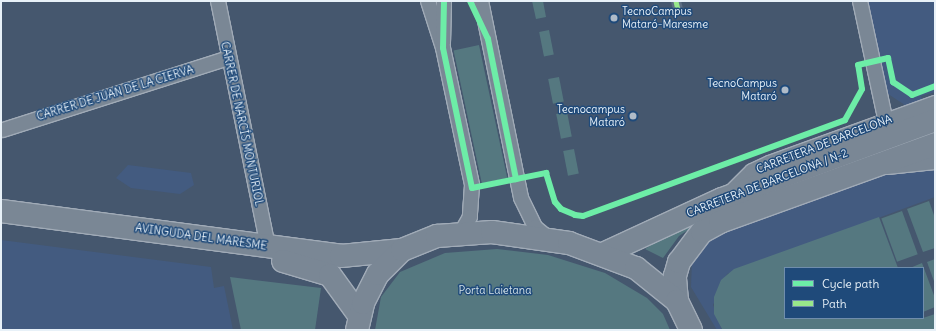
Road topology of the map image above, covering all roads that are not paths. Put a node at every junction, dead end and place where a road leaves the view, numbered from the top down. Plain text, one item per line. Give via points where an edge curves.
1 (218, 1) edge
2 (428, 1) edge
3 (444, 1) edge
4 (470, 1) edge
5 (481, 1) edge
6 (860, 1) edge
7 (488, 40) junction
8 (443, 48) junction
9 (228, 58) junction
10 (935, 103) edge
11 (935, 120) edge
12 (886, 122) junction
13 (3, 130) dead end
14 (935, 144) edge
15 (935, 162) edge
16 (872, 167) junction
17 (722, 199) junction
18 (1, 211) edge
19 (1, 226) edge
20 (460, 234) junction
21 (548, 238) junction
22 (268, 246) junction
23 (402, 250) junction
24 (603, 254) junction
25 (677, 302) junction
26 (357, 325) edge
27 (691, 330) edge

1 - 9 street, CARRER DE NARCÍS MONTURIOL
2 - 8 street
3 - 8 street
4 - 7 street
5 - 7 street
6 - 12 street
7 - 21 street via 523,207 535,227
8 - 20 street via 472,185 470,217
9 - 13 street, CARRER DE JUAN DE LA CIERVA
9 - 22 street, CARRER DE NARCÍS MONTURIOL
10 - 12 street, CARRETERA DE BARCELONA
11 - 17 main road, CARRETERA DE BARCELONA / N-2
12 - 17 street, CARRETERA DE BARCELONA via 769,163 752,171
14 - 16 main road, CARRETERA DE BARCELONA / N-2
15 - 16 street
16 - 25 main road, CARRETERA DE BARCELONA / N-2 via 720,222 702,232 692,241 677,267
17 - 24 main road, CARRETERA DE BARCELONA / N-2
18 - 22 main road, AVINGUDA DEL MARESME
19 - 26 main road, AVINGUDA DEL MARESME via 301,264 330,275
20 - 21 main road via 507,233
20 - 23 main road via 421,241
21 - 24 main road
22 - 23 main road, AVINGUDA DEL MARESME via 340,256
23 - 26 main road via 378,274
24 - 25 main road via 652,277
25 - 27 main road

